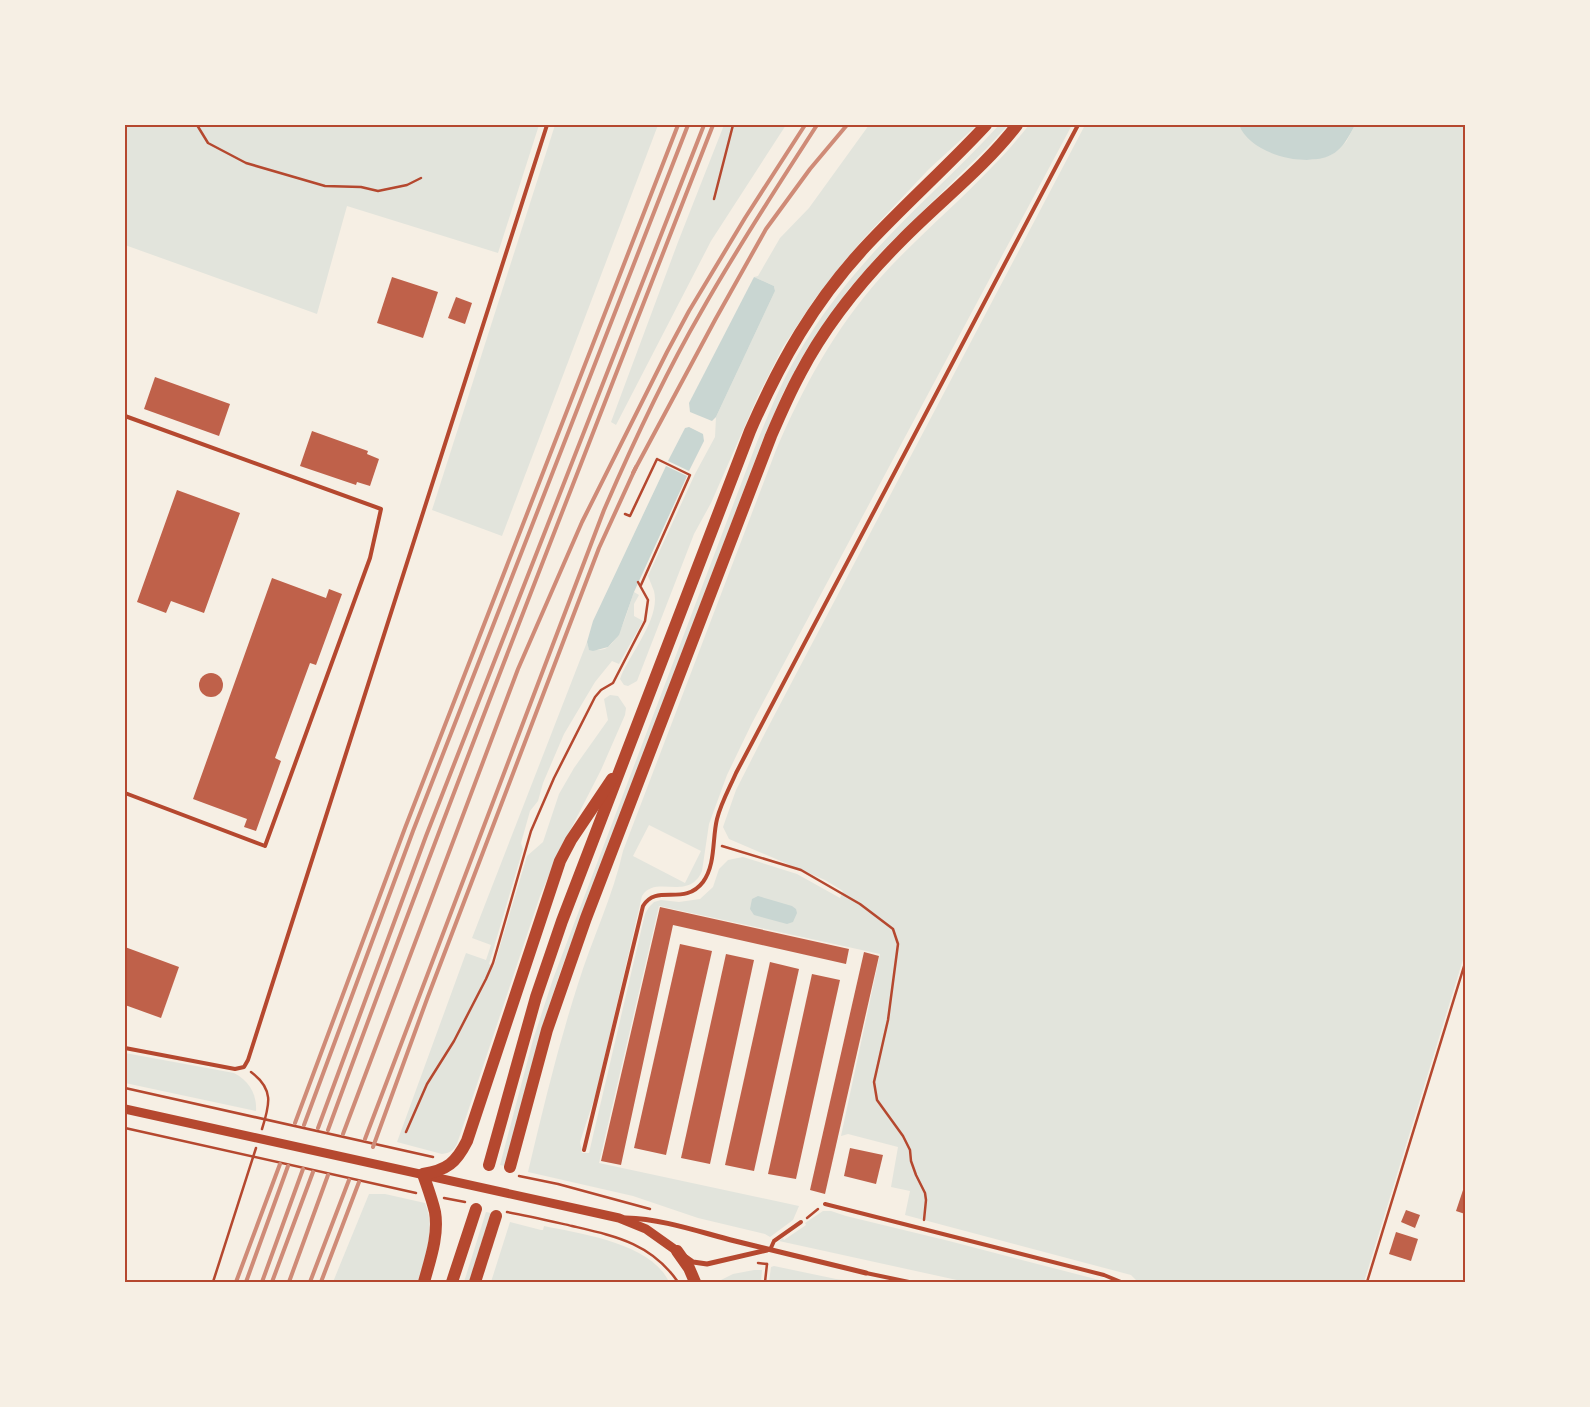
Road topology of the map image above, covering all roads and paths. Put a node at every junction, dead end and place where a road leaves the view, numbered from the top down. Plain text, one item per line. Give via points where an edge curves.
1 (197, 125) edge
2 (547, 125) edge
3 (733, 125) edge
4 (986, 125) edge
5 (1017, 125) edge
6 (1078, 125) edge
7 (421, 178) dead end
8 (714, 199) dead end
9 (125, 416) edge
10 (626, 514) dead end
11 (638, 582) dead end
12 (641, 586) junction
13 (626, 758) junction
14 (125, 794) edge
15 (714, 843) junction
16 (1465, 963) edge
17 (125, 1048) edge
18 (244, 1067) junction
19 (125, 1088) edge
20 (125, 1108) edge
21 (125, 1128) edge
22 (262, 1130) dead end
23 (406, 1132) dead end
24 (259, 1140) dead end
25 (584, 1150) dead end
26 (428, 1156) dead end
27 (489, 1165) dead end
28 (510, 1167) dead end
29 (423, 1174) junction
30 (522, 1176) dead end
31 (558, 1184) dead end
32 (419, 1194) dead end
33 (826, 1204) joint
34 (476, 1209) dead end
35 (511, 1212) dead end
36 (496, 1216) dead end
37 (618, 1218) junction
38 (801, 1222) joint
39 (922, 1229) junction
40 (770, 1250) junction
41 (677, 1251) junction
42 (866, 1273) joint
43 (213, 1282) edge
44 (424, 1282) edge
45 (452, 1282) edge
46 (475, 1282) edge
47 (678, 1282) edge
48 (695, 1282) edge
49 (765, 1282) edge
50 (909, 1282) edge
51 (1121, 1282) edge
52 (1367, 1282) edge

1 - 7 path via 208,143 246,163 325,186 361,187 378,192
2 - 18 lane
3 - 8 path
4 - 13 main road via 864,248 822,300 784,358 746,440
5 - 28 main road via 876,267 851,296 799,374 767,444 586,918 547,1030
6 - 15 lane via 736,773 717,818
9 - 14 lane via 381,508 370,558 265,846
10 - 12 path via 630,516 657,459 690,475
11 - 12 path
12 - 23 path via 648,600 646,621 613,683 596,697 554,778 531,831 493,963 454,1041 427,1084
13 - 27 main road via 536,997
13 - 29 main road via 560,861 467,1141 447,1167
15 - 25 lane via 710,866 702,882 689,893 675,896 656,894 643,906
15 - 39 path via 801,870 860,904 893,928 898,944 888,1020 874,1082 877,1100 903,1136 925,1193
16 - 52 path
17 - 18 lane via 235,1069
18 - 22 path via 265,1085 269,1096
19 - 26 path
20 - 29 street
21 - 32 path
24 - 43 path
29 - 37 street
29 - 44 main road via 435,1213 436,1234
30 - 31 path
33 - 38 path
33 - 39 lane
34 - 45 main road
35 - 47 path via 607,1234 632,1243 659,1260
36 - 46 main road
37 - 40 street via 667,1223
37 - 41 street via 646,1229
38 - 40 lane via 774,1241
39 - 51 lane
40 - 41 street via 707,1264 693,1262
40 - 42 street
40 - 49 path
41 - 48 main road
42 - 50 lane

